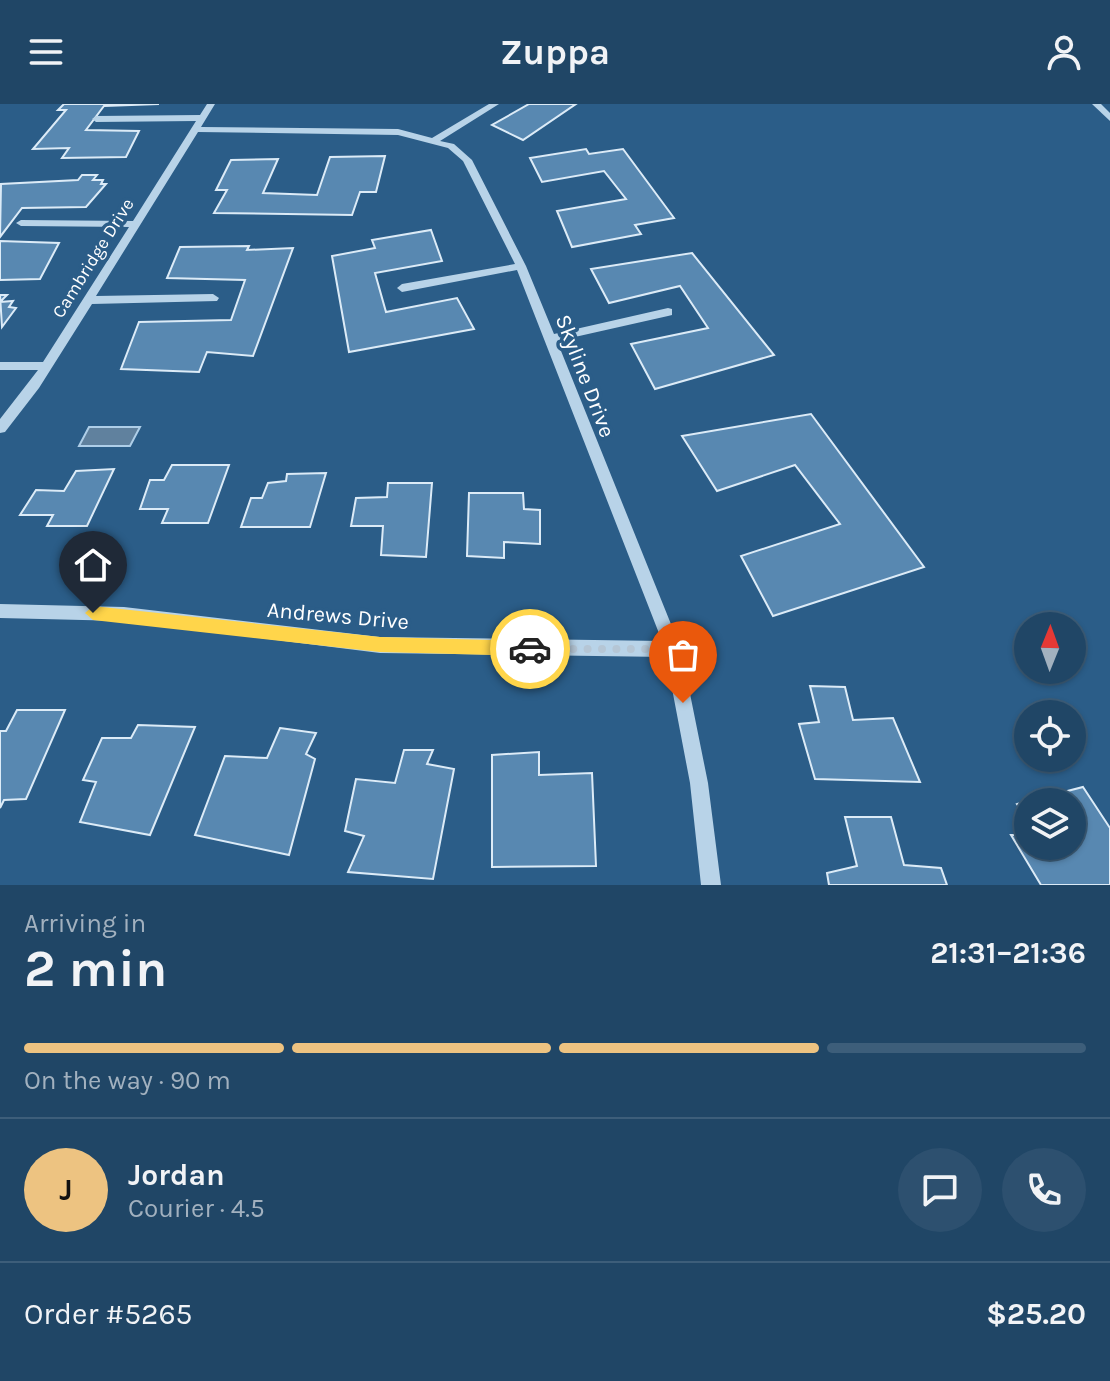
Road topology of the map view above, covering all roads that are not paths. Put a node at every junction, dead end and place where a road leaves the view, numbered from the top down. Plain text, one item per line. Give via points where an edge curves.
1 (211, 104) edge
2 (495, 104) edge
3 (1096, 104) edge
4 (1110, 118) edge
5 (96, 119) dead end
6 (198, 124) junction
7 (435, 140) junction
8 (21, 223) dead end
9 (135, 224) junction
10 (521, 266) junction
11 (402, 288) dead end
12 (213, 298) dead end
13 (88, 300) junction
14 (668, 312) dead end
15 (549, 339) junction
16 (0, 366) edge
17 (47, 366) junction
18 (0, 428) edge
19 (0, 611) edge
20 (673, 649) junction
21 (711, 885) edge

1 - 6 street, Cambridge Drive
2 - 7 street
3 - 4 street
5 - 6 street, Skyline Drive
6 - 7 street, Skyline Drive via 398,132
6 - 9 street, Cambridge Drive
7 - 10 street, Skyline Drive via 467,160
8 - 9 street
9 - 13 street, Cambridge Drive
10 - 11 street
10 - 15 street, Skyline Drive
12 - 13 street
13 - 17 street, Cambridge Drive
14 - 15 street
15 - 20 street, Skyline Drive
16 - 17 street
17 - 18 street, Cambridge Drive
19 - 20 street, Andrews Drive via 124,614 380,645
20 - 21 street, Skyline Drive via 699,783

